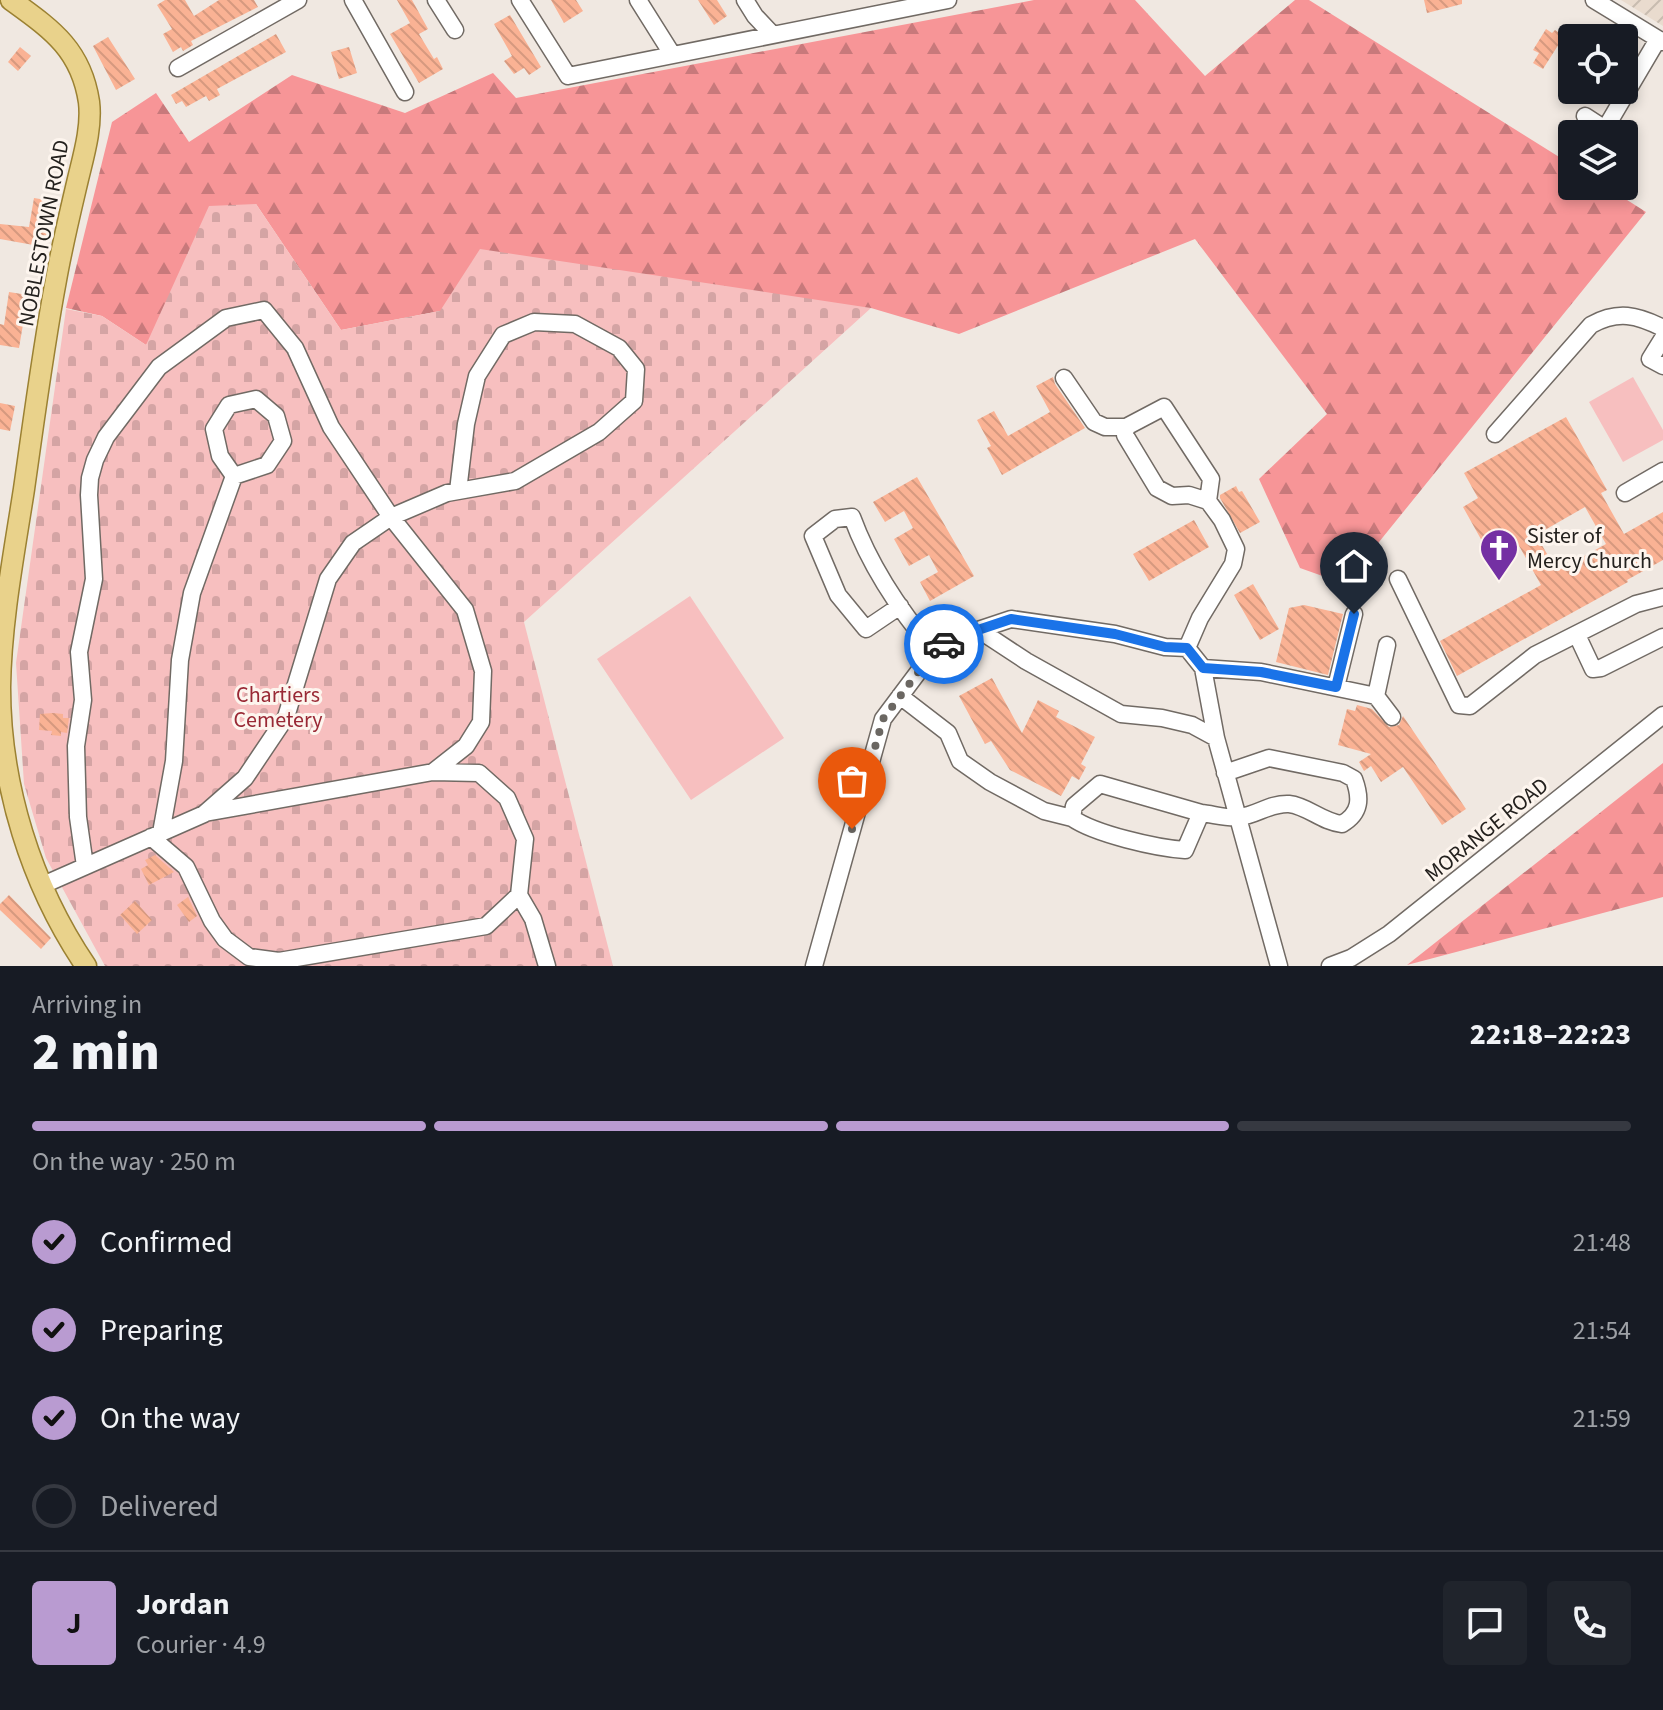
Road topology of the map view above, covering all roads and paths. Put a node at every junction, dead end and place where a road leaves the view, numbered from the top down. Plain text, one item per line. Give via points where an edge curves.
1 (11, 0) edge
2 (298, 0) edge
3 (353, 0) edge
4 (436, 0) edge
5 (520, 0) edge
6 (638, 0) edge
7 (745, 0) edge
8 (1594, 0) edge
9 (931, 2) edge
10 (878, 7) edge
11 (455, 30) dead end
12 (772, 34) junction
13 (1661, 40) edge
14 (672, 54) junction
15 (178, 68) dead end
16 (405, 92) dead end
17 (1585, 116) dead end
18 (1663, 328) edge
19 (1663, 338) edge
20 (1663, 366) edge
21 (1064, 378) dead end
22 (1126, 427) junction
23 (1495, 434) dead end
24 (1663, 471) edge
25 (234, 476) junction
26 (458, 491) junction
27 (1625, 493) dead end
28 (1208, 501) junction
29 (391, 517) junction
30 (1398, 579) dead end
31 (1663, 597) edge
32 (900, 606) junction
33 (1354, 614) dead end
34 (979, 630) junction
35 (1577, 635) junction
36 (1663, 637) edge
37 (1387, 645) dead end
38 (1187, 648) junction
39 (934, 651) junction
40 (1203, 668) junction
41 (1336, 687) junction
42 (900, 696) junction
43 (1376, 696) junction
44 (1663, 715) edge
45 (1392, 717) dead end
46 (1216, 738) junction
47 (466, 746) junction
48 (433, 772) junction
49 (479, 773) junction
50 (1225, 773) junction
51 (7, 806) edge
52 (1201, 813) junction
53 (204, 814) junction
54 (1239, 817) junction
55 (1072, 818) junction
56 (156, 835) junction
57 (85, 866) junction
58 (43, 885) junction
59 (519, 895) junction
60 (86, 966) edge
61 (547, 966) edge
62 (814, 966) edge
63 (1279, 966) edge
64 (1330, 966) edge

1 - 51 main road, NOBLESTOWN ROAD via 46,25 75,58 90,118 55,282 2,648
2 - 15 street
3 - 16 street
4 - 11 street
5 - 14 street via 568,76
6 - 14 street
7 - 12 street
8 - 13 street
9 - 10 street
10 - 12 street
12 - 14 street
13 - 17 street via 1605,129
18 - 23 street via 1628,314 1591,325
19 - 20 street via 1650,359
21 - 22 street via 1094,422
22 - 28 street via 1125,435 1157,488 1172,496
22 - 28 street via 1164,407 1211,479
24 - 27 street
25 - 25 street via 267,465 283,441 276,416 256,399 229,405 214,429 220,456
25 - 56 street via 192,593 180,660 174,761
26 - 26 street via 477,376 503,335 534,322 575,324 619,348 636,369 634,401 599,432 515,481
26 - 29 street
28 - 38 street via 1236,549
29 - 47 street via 465,610 483,671 481,722
29 - 53 street via 353,543 328,579 286,717 245,778
29 - 57 street via 331,427 295,348 264,310 226,318 159,367 106,437 90,478 94,579 79,652 83,700 76,746
30 - 35 street via 1459,705 1470,706 1535,655
31 - 35 street via 1636,604
32 - 32 street via 852,517 835,519 813,536 838,595 866,629
32 - 39 street
33 - 41 street
34 - 38 street via 1016,619
34 - 39 street
34 - 46 street via 1121,714 1192,725
35 - 36 street via 1593,669
37 - 43 street
38 - 40 street
39 - 42 street
40 - 41 street via 1261,672
40 - 46 street
41 - 43 street
42 - 55 street via 948,733 960,761 1044,811
42 - 62 street via 883,719
43 - 45 street
44 - 64 street, MORANGE ROAD via 1389,934
46 - 50 street
47 - 48 street
47 - 49 street
48 - 49 street
48 - 53 street
49 - 59 street via 507,798 525,839
50 - 54 street
50 - 54 street via 1269,758 1343,773 1354,779 1360,801 1355,814 1342,824 1285,804
51 - 58 main road, NOBLESTOWN ROAD
52 - 54 street
52 - 55 street via 1100,784 1074,806
52 - 55 street via 1185,850 1101,831
53 - 56 street
54 - 63 street
56 - 57 street
56 - 59 street via 186,867 225,939 249,957 279,961 486,926
57 - 58 street
58 - 60 main road, NOBLESTOWN ROAD
59 - 61 street via 533,919

